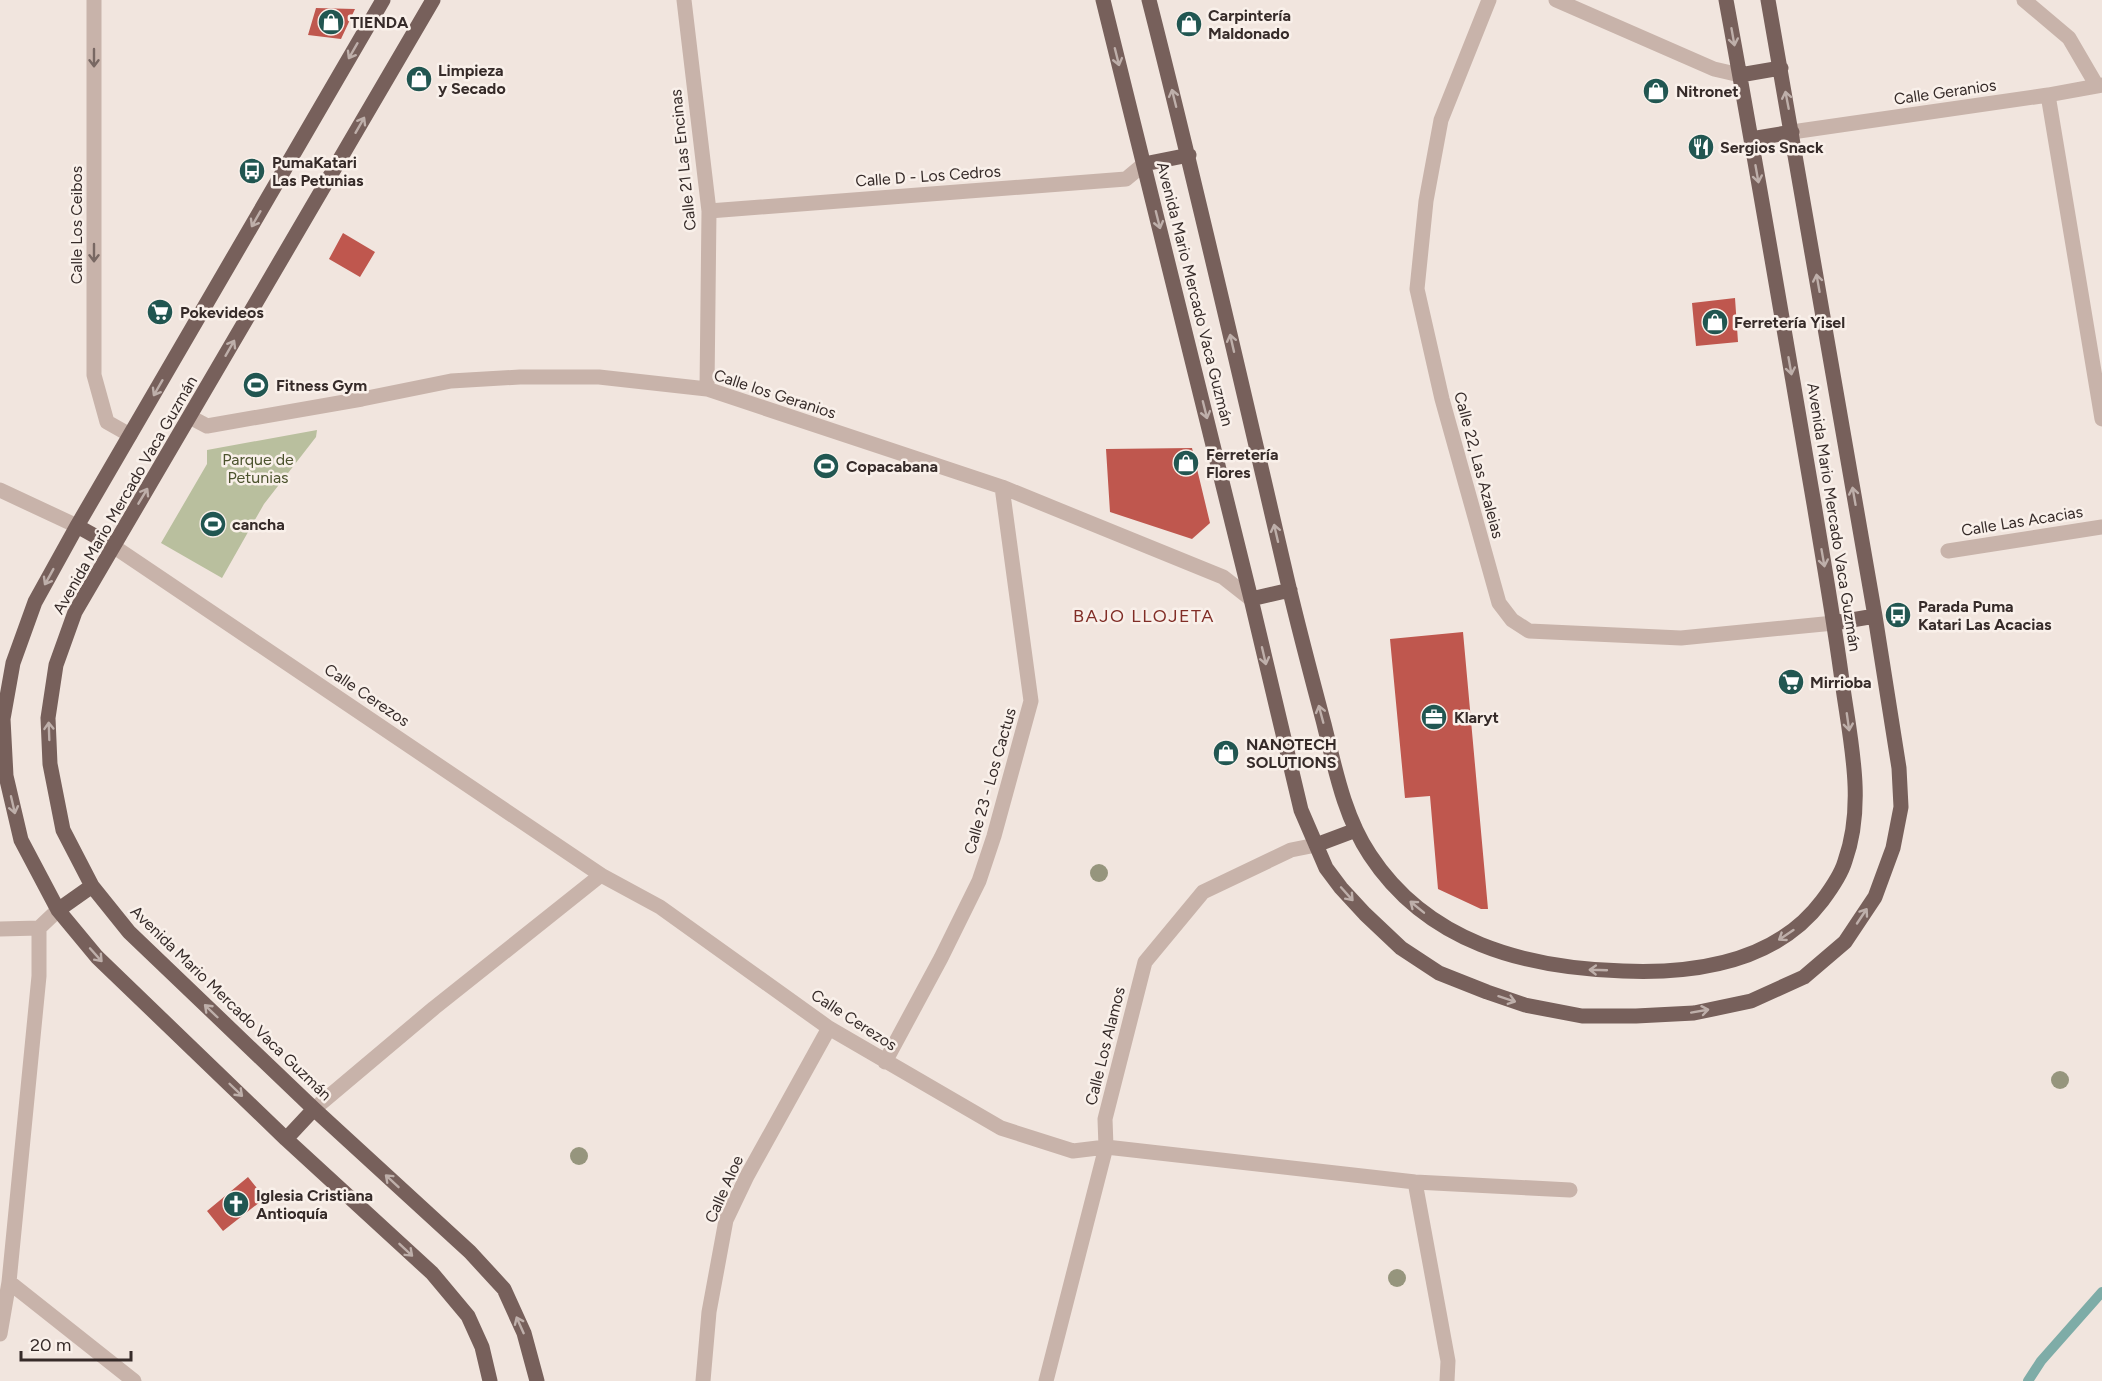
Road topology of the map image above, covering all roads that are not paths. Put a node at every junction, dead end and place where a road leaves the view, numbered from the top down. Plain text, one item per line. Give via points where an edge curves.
1 (94, 0) edge
2 (383, 0) edge
3 (433, 0) edge
4 (684, 0) edge
5 (1103, 0) edge
6 (1149, 0) edge
7 (1489, 0) edge
8 (1556, 0) edge
9 (1726, 0) edge
10 (1768, 0) edge
11 (2024, 0) edge
12 (1781, 68) junction
13 (1740, 75) junction
14 (2099, 86) edge
15 (2048, 95) junction
16 (1792, 132) junction
17 (1751, 138) junction
18 (1189, 154) junction
19 (1144, 164) junction
20 (709, 212) junction
21 (707, 390) junction
22 (190, 417) junction
23 (2102, 419) edge
24 (130, 435) junction
25 (1002, 487) junction
26 (0, 490) edge
27 (77, 526) junction
28 (2102, 527) edge
29 (113, 546) junction
30 (1948, 551) dead end
31 (1290, 590) junction
32 (1251, 599) junction
33 (1875, 615) junction
34 (1834, 623) junction
35 (1356, 830) junction
36 (1316, 845) junction
37 (601, 875) junction
38 (92, 886) junction
39 (58, 910) junction
40 (39, 928) junction
41 (0, 929) edge
42 (829, 1028) junction
43 (885, 1062) junction
44 (314, 1109) junction
45 (286, 1139) junction
46 (1106, 1147) junction
47 (1415, 1182) junction
48 (1570, 1190) dead end
49 (9, 1282) junction
50 (0, 1334) edge
51 (134, 1381) edge
52 (490, 1381) edge
53 (537, 1381) edge
54 (703, 1381) edge
55 (1046, 1381) edge
56 (1448, 1381) edge

1 -> 24 street, Calle Los Ceibos via 94,375 107,422
2 -> 24 main road, Avenida Mario Mercado Vaca Guzmán
22 -> 3 main road, Avenida Mario Mercado Vaca Guzmán
4 - 20 street, Calle 21 Las Encinas
5 -> 19 main road, Avenida Mario Mercado Vaca Guzmán
18 -> 6 main road, Avenida Mario Mercado Vaca Guzmán
7 - 34 street, Calle 22, Las Azaleias via 1441,120 1426,201 1417,289 1442,399 1499,603 1512,620 1529,631 1681,638
8 - 13 street via 1714,69
9 -> 13 main road, Avenida Mario Mercado Vaca Guzmán
10 - 12 main road, Avenida Mario Mercado Vaca Guzmán
11 - 14 street via 2069,38
12 - 13 main road
16 -> 12 main road, Avenida Mario Mercado Vaca Guzmán
13 - 17 main road, Avenida Mario Mercado Vaca Guzmán
14 - 15 street, Calle Geranios
15 - 16 street, Calle Geranios
15 - 23 street
16 - 17 main road
33 -> 16 main road, Avenida Mario Mercado Vaca Guzmán
17 -> 34 main road, Avenida Mario Mercado Vaca Guzmán
18 - 19 main road
31 -> 18 main road, Avenida Mario Mercado Vaca Guzmán
19 - 20 street, Calle D - Los Cedros via 1126,179
19 -> 32 main road, Avenida Mario Mercado Vaca Guzmán
20 - 21 street, Calle 21 Las Encinas
21 - 22 street, Calle los Geranios via 599,377 508,377 451,381 207,426
21 - 25 street, Calle los Geranios
29 -> 22 main road, Avenida Mario Mercado Vaca Guzmán
24 - 27 main road, Avenida Mario Mercado Vaca Guzmán
25 - 32 street, Calle los Geranios via 1223,576
25 - 43 street, Calle 23 - Los Cactus via 1031,701 979,881
26 - 27 street
27 - 29 main road
27 -> 39 main road, Avenida Mario Mercado Vaca Guzmán via 35,602 13,663 3,719 6,776 21,840
28 - 30 street, Calle Las Acacias
29 - 37 street, Calle Cerezos
38 -> 29 main road, Avenida Mario Mercado Vaca Guzmán via 63,830 50,764 48,718 56,665 75,612
31 - 32 main road
35 -> 31 main road, Avenida Mario Mercado Vaca Guzmán via 1341,787
32 -> 36 main road, Avenida Mario Mercado Vaca Guzmán via 1301,810
33 - 34 main road
36 -> 33 main road, Avenida Mario Mercado Vaca Guzmán via 1341,888 1401,948 1439,973 1487,992 1525,1005 1582,1016 1694,1013 1751,1001 1804,977 1845,942 1875,897 1893,848 1901,807 1899,768
34 -> 35 main road, Avenida Mario Mercado Vaca Guzmán via 1855,769 1855,818 1845,862 1831,889 1813,913 1767,948 1729,962 1687,970 1640,972 1579,970 1506,954 1458,935 1424,913 1395,889
35 - 36 main road
36 - 46 street, Calle Los Alamos via 1291,850 1203,892 1145,962 1105,1119
37 - 42 street, Calle Cerezos via 660,907
37 - 44 street
38 - 39 main road
44 -> 38 main road, Avenida Mario Mercado Vaca Guzmán via 129,932
39 - 40 street
39 -> 45 main road, Avenida Mario Mercado Vaca Guzmán via 97,957
40 - 41 street
40 - 49 street via 39,976
42 - 43 street, Calle Cerezos
42 - 54 street, Calle Aloe via 726,1220 709,1312
43 - 46 street, Calle Cerezos via 1001,1128 1073,1151
44 - 45 main road
53 -> 44 main road, Avenida Mario Mercado Vaca Guzmán via 524,1333 504,1289 470,1252
45 -> 52 main road, Avenida Mario Mercado Vaca Guzmán via 432,1273 468,1316 482,1347
46 - 47 street, Calle Cerezos
46 - 55 street, Calle Los Alamos
47 - 48 street, Calle Cerezos
47 - 56 street via 1448,1361
49 - 50 street
49 - 51 street

